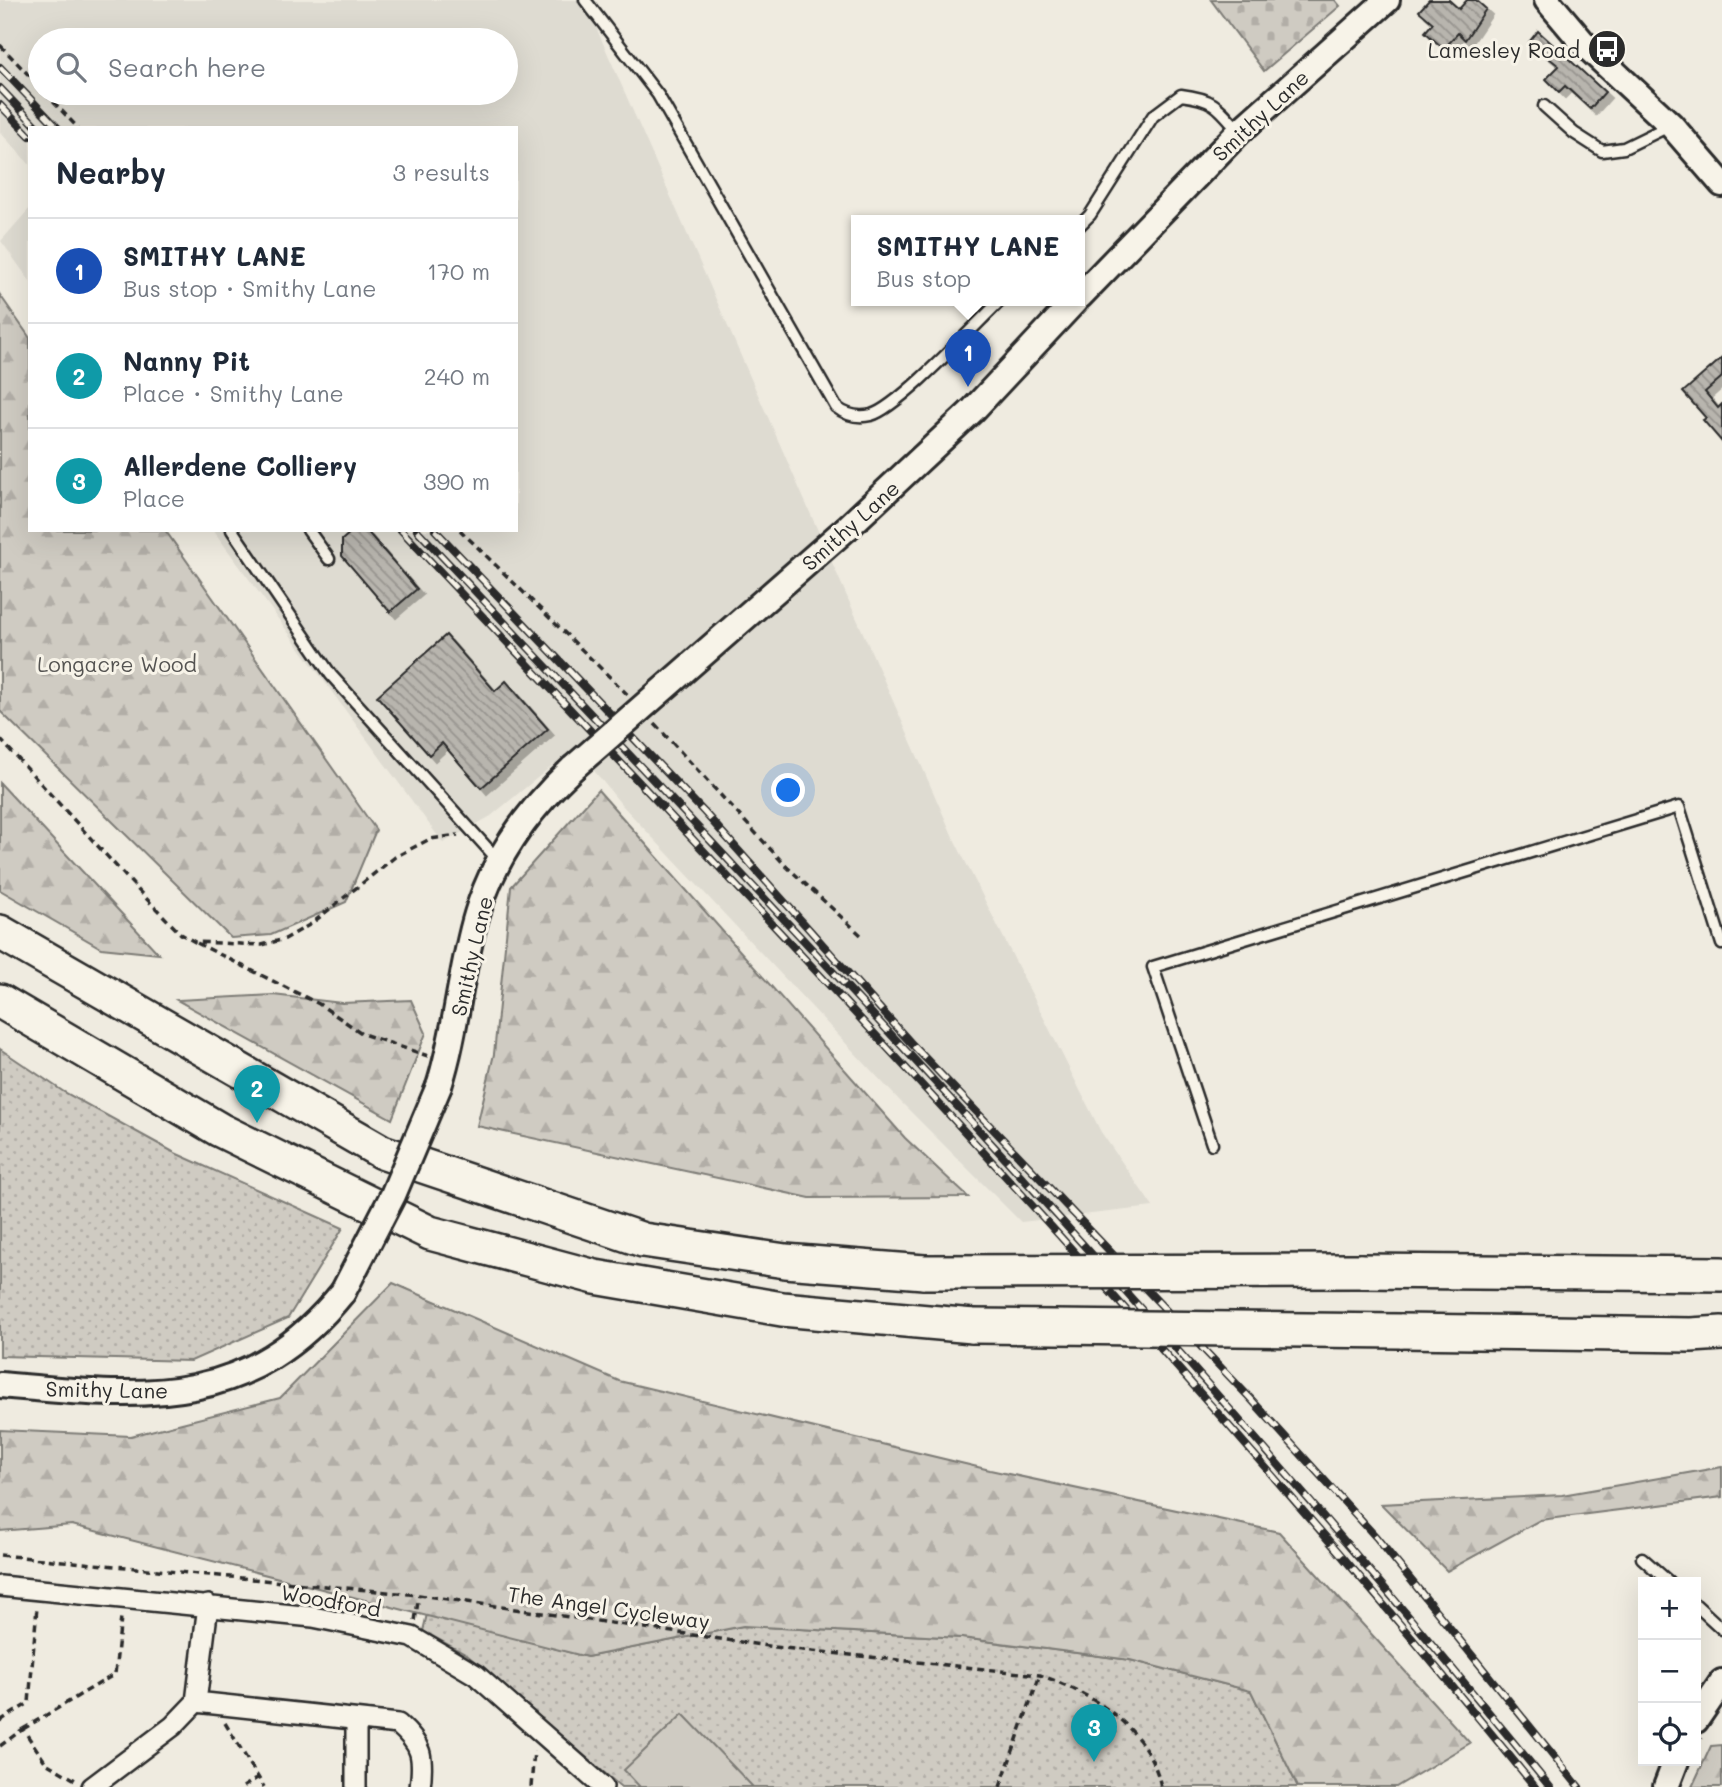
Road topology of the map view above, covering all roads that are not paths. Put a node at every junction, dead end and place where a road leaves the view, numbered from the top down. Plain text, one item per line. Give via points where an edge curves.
1 (585, 0) edge
2 (1387, 0) edge
3 (1547, 0) edge
4 (1544, 106) dead end
5 (1671, 125) junction
6 (1240, 132) junction
7 (1722, 184) edge
8 (1085, 220) edge
9 (1085, 291) edge
10 (995, 306) edge
11 (1070, 306) edge
12 (233, 532) edge
13 (309, 532) edge
14 (329, 559) dead end
15 (499, 861) junction
16 (0, 932) edge
17 (1722, 944) edge
18 (0, 1001) edge
19 (1212, 1144) dead end
20 (1722, 1274) edge
21 (1712, 1336) edge
22 (0, 1385) edge
23 (1642, 1558) dead end
24 (1664, 1577) edge
25 (0, 1586) edge
26 (208, 1605) junction
27 (1701, 1610) edge
28 (1722, 1629) edge
29 (1722, 1682) edge
30 (204, 1703) junction
31 (1701, 1713) edge
32 (356, 1721) junction
33 (1674, 1766) edge
34 (90, 1787) edge
35 (356, 1787) edge
36 (420, 1787) edge
37 (603, 1787) edge
38 (1666, 1787) edge

1 - 10 lane via 658,95 836,407 860,417 889,407
2 - 6 street, Smithy Lane
3 - 5 street via 1584,44
4 - 5 lane via 1602,151 1624,148
5 - 7 street
6 - 8 lane via 1217,104 1181,95 1153,116
6 - 9 street, Smithy Lane
11 - 15 street, Smithy Lane, bridge via 973,410 847,528 573,768 532,810
12 - 15 lane via 331,675
13 - 14 lane
15 - 22 street, Smithy Lane, bridge via 476,916 443,1074 393,1195 343,1292 312,1327 275,1356 213,1384 150,1394
16 - 20 highway, bridge via 382,1152 643,1240 785,1261 924,1272
17 - 19 lane via 1679,807 1153,968
18 - 21 highway, bridge via 220,1130 430,1233 595,1278 782,1309 973,1326
23 - 24 lane
25 - 26 street, Woodford
26 - 30 street
26 - 37 street, Woodford via 313,1617 412,1637 476,1675
27 - 28 lane
29 - 31 street
30 - 32 street
30 - 34 street
32 - 35 street
32 - 36 street via 398,1724 415,1740 423,1762
33 - 38 street

